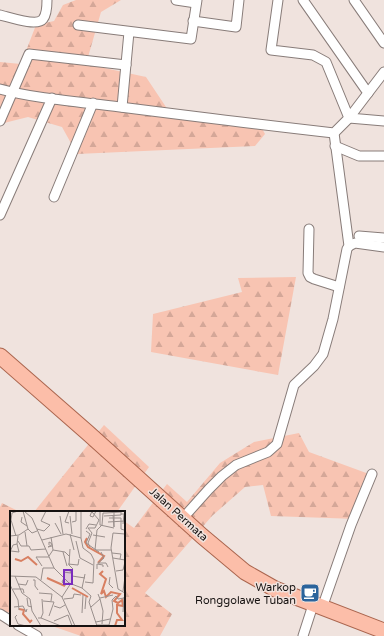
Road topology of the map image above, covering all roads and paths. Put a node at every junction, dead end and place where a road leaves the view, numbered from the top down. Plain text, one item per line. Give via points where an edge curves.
1 (48, 0) edge
2 (176, 0) edge
3 (239, 0) edge
4 (278, 0) edge
5 (303, 0) edge
6 (354, 0) edge
7 (197, 1) edge
8 (0, 15) edge
9 (193, 21) junction
10 (78, 25) dead end
11 (129, 32) junction
12 (384, 43) edge
13 (126, 65) junction
14 (384, 72) edge
15 (0, 89) edge
16 (12, 92) junction
17 (368, 93) junction
18 (52, 98) junction
19 (94, 103) junction
20 (122, 107) junction
21 (349, 118) junction
22 (0, 120) edge
23 (384, 121) edge
24 (334, 133) junction
25 (335, 146) junction
26 (384, 156) edge
27 (54, 197) dead end
28 (0, 215) edge
29 (309, 229) dead end
30 (359, 236) dead end
31 (384, 238) edge
32 (349, 246) junction
33 (384, 246) edge
34 (339, 288) junction
35 (0, 356) edge
36 (372, 474) dead end
37 (183, 518) junction
38 (318, 606) junction
39 (0, 614) edge
40 (10, 620) edge
41 (20, 626) edge
42 (384, 631) edge
43 (37, 636) edge
44 (303, 636) edge

1 - 8 street via 45,16 38,22
2 - 7 street
3 - 9 street via 236,27
4 - 21 street via 271,50 313,55 326,62
5 - 17 street
6 - 12 street
7 - 9 street
9 - 11 street via 191,39
10 - 11 street
11 - 13 street
13 - 16 street via 29,54
13 - 20 street
14 - 17 street
15 - 16 street
16 - 18 street
16 - 22 street
17 - 21 street
18 - 19 street
18 - 28 street
19 - 20 street
19 - 27 street
20 - 24 street
21 - 23 street
21 - 24 street
24 - 25 street
25 - 26 street via 359,156
25 - 32 street
29 - 34 street via 310,277
30 - 31 street
32 - 33 street
32 - 34 street
34 - 37 street via 323,354 294,385 277,444 268,452 236,465 222,476
35 - 37 main road, Jalan Permata
36 - 38 street
37 - 38 main road, Jalan Permata via 250,575 275,589
38 - 42 main road, Jalan Permata
38 - 44 street
39 - 40 street
41 - 43 street

